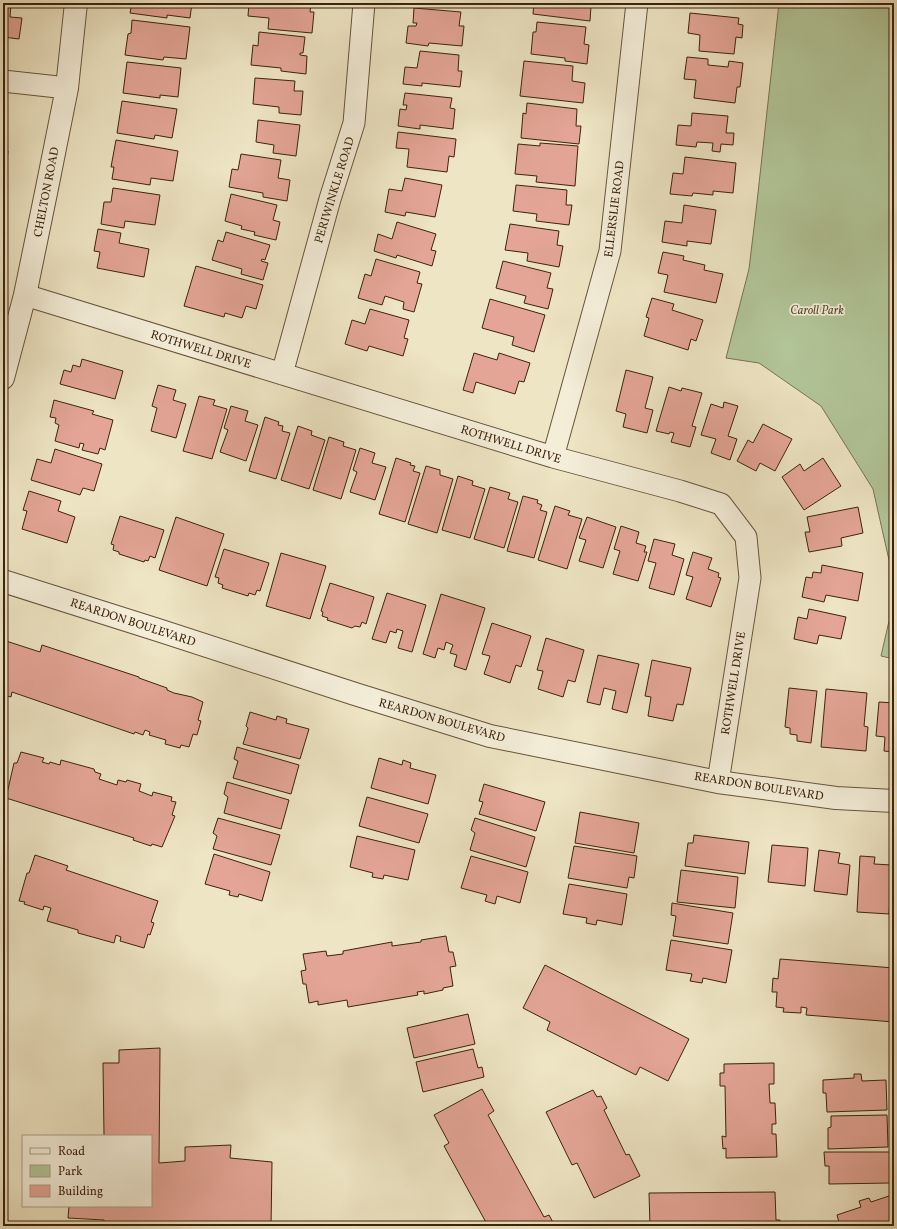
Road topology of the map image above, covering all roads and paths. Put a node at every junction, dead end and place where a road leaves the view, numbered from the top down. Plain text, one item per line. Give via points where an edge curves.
1 (76, 3) edge
2 (364, 3) edge
3 (637, 3) edge
4 (3, 81) edge
5 (67, 88) junction
6 (25, 295) junction
7 (282, 374) junction
8 (3, 378) edge
9 (553, 457) junction
10 (3, 581) edge
11 (718, 782) junction
12 (894, 801) edge

1 - 5 street, CHELTON ROAD
2 - 7 street, PERIWINKLE ROAD via 354,123 330,199
3 - 9 street, ELLERSLIE ROAD via 610,251
4 - 5 street
5 - 6 street, CHELTON ROAD
6 - 7 street, ROTHWELL DRIVE
6 - 8 street, CHELTON ROAD
7 - 9 street, ROTHWELL DRIVE
9 - 11 street, ROTHWELL DRIVE via 721,504 746,536 750,578
10 - 11 street, REARDON BOULEVARD via 490,736
11 - 12 street, REARDON BOULEVARD via 836,798

